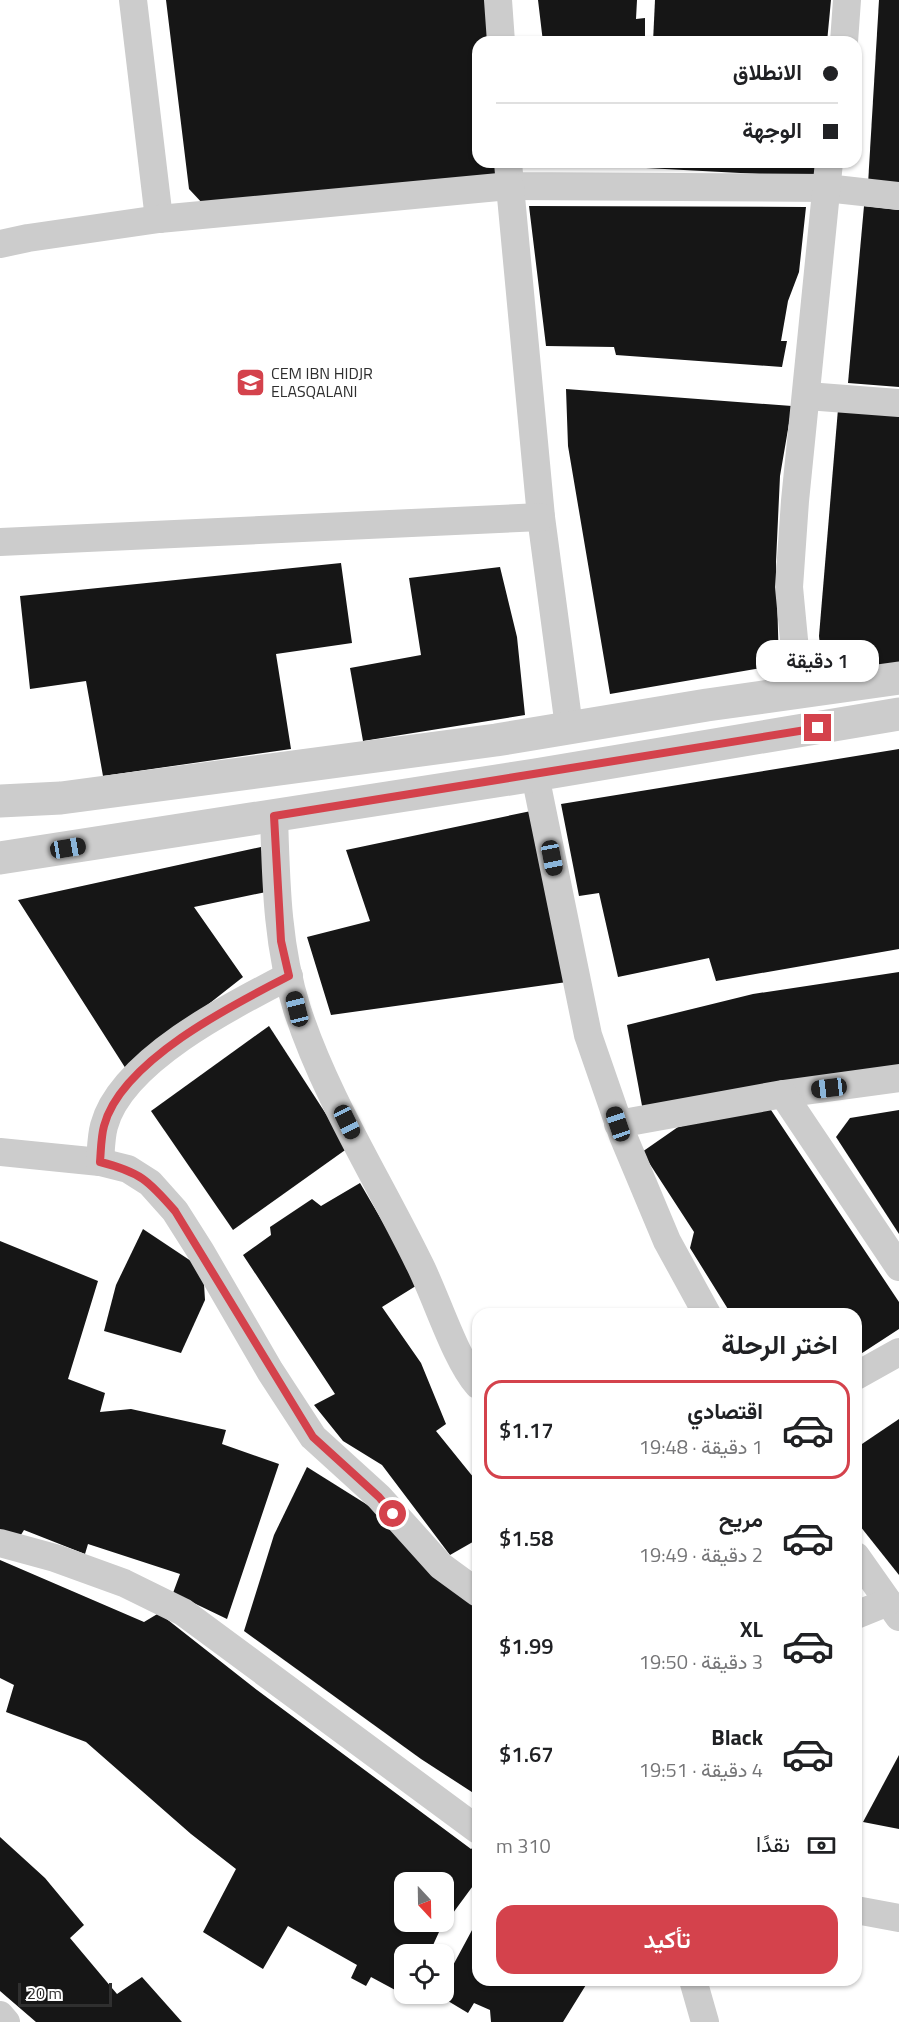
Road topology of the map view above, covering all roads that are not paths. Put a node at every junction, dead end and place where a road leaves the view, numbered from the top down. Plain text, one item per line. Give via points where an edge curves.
1 (133, 0) edge
2 (498, 0) edge
3 (847, 0) edge
4 (501, 36) edge
5 (844, 36) edge
6 (509, 174) edge
7 (827, 175) edge
8 (899, 196) edge
9 (159, 219) junction
10 (0, 244) edge
11 (807, 396) junction
12 (899, 403) edge
13 (540, 517) junction
14 (0, 542) edge
15 (899, 678) edge
16 (799, 692) junction
17 (899, 714) edge
18 (569, 727) junction
19 (535, 775) junction
20 (0, 801) edge
21 (274, 816) junction
22 (0, 858) edge
23 (289, 976) junction
24 (899, 1078) edge
25 (783, 1094) junction
26 (618, 1124) junction
27 (0, 1152) edge
28 (100, 1162) junction
29 (899, 1267) edge
30 (704, 1308) edge
31 (899, 1352) edge
32 (862, 1373) edge
33 (472, 1375) edge
34 (0, 1543) edge
35 (862, 1564) edge
36 (472, 1589) edge
37 (894, 1609) edge
38 (862, 1614) edge
39 (472, 1826) edge
40 (862, 1911) edge
41 (899, 1918) edge
42 (695, 1986) edge
43 (0, 2015) edge
44 (6, 2022) edge
45 (705, 2022) edge

1 - 9 street
2 - 4 street
3 - 5 street
6 - 7 street
6 - 9 street
6 - 13 street
7 - 8 street
7 - 11 street
9 - 10 street
11 - 12 street
11 - 16 street via 789,587
13 - 14 street
13 - 18 street
15 - 16 street
16 - 18 street
17 - 19 street
18 - 20 street via 61,798
19 - 21 street
19 - 26 street via 588,1035
21 - 22 street
21 - 23 street via 281,941
23 - 28 street via 230,1006 137,1073 104,1125
23 - 33 street via 297,1009 317,1058
24 - 25 street
25 - 26 street
25 - 29 street
26 - 30 street via 667,1241
27 - 28 street
28 - 36 street via 128,1169 150,1183 175,1211 313,1437 379,1497 441,1566
31 - 32 street
34 - 39 street via 124,1583 183,1612
35 - 37 street
37 - 38 street
40 - 41 street
42 - 45 street
43 - 44 street

